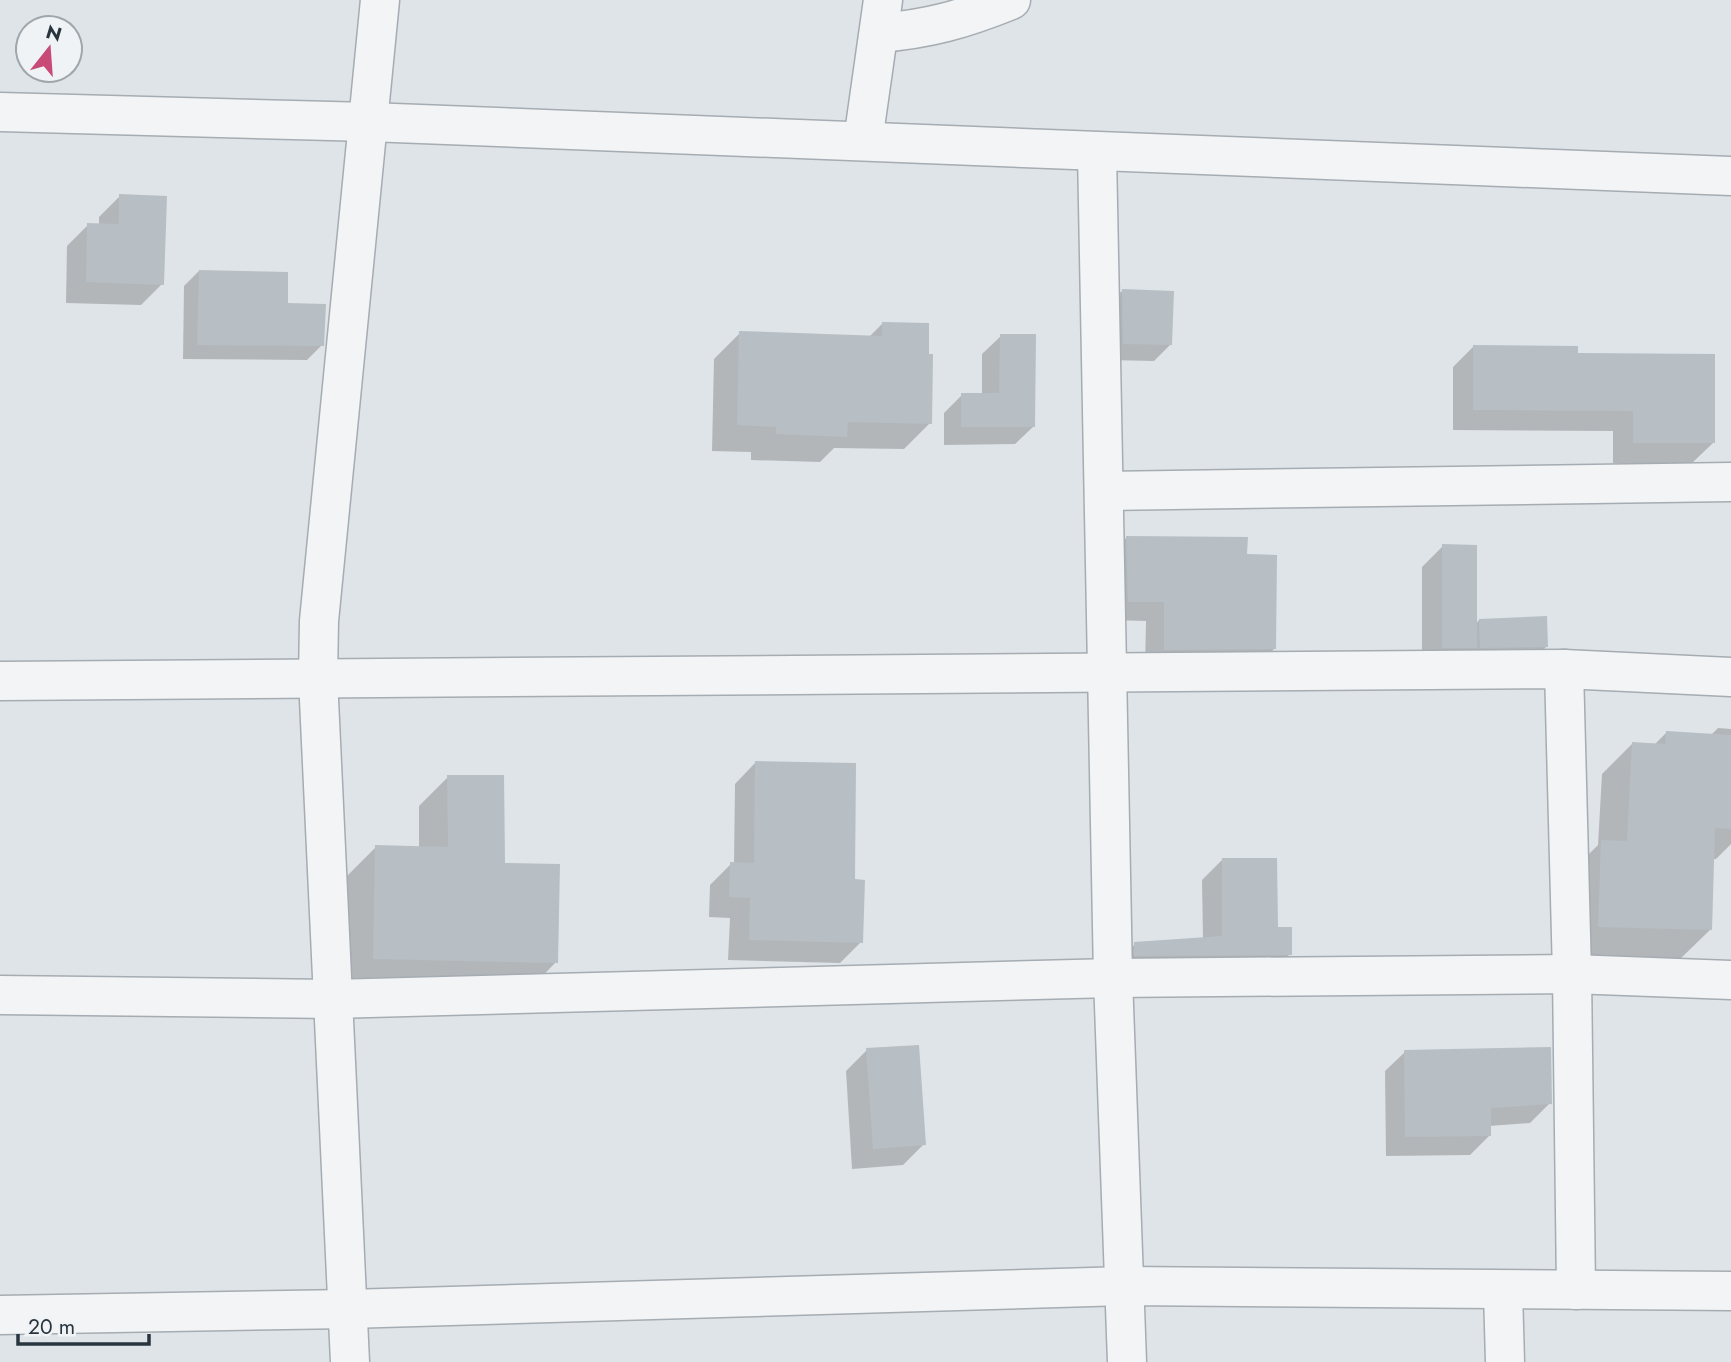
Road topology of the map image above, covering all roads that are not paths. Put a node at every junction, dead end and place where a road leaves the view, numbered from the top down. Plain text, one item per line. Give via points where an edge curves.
1 (380, 0) edge
2 (1011, 0) edge
3 (881, 17) edge
4 (0, 112) edge
5 (369, 122) junction
6 (863, 141) junction
7 (1097, 152) junction
8 (1731, 176) edge
9 (1731, 482) edge
10 (1104, 491) junction
11 (1564, 669) junction
12 (1108, 671) junction
13 (1731, 677) edge
14 (318, 678) junction
15 (0, 681) edge
16 (1572, 974) junction
17 (1114, 978) junction
18 (1731, 980) edge
19 (0, 995) edge
20 (332, 999) junction
21 (1125, 1286) junction
22 (1576, 1290) junction
23 (1503, 1291) junction
24 (1731, 1291) edge
25 (348, 1309) junction
26 (0, 1315) edge
27 (350, 1362) edge
28 (1127, 1362) edge
29 (1505, 1362) edge

1 - 5 street
2 - 3 street via 954,22 915,30
3 - 6 street
4 - 5 street
5 - 6 street
5 - 14 street via 319,621
6 - 7 street
7 - 8 street
7 - 10 street
9 - 10 street
10 - 12 street
11 - 12 street
11 - 13 street
11 - 16 street
12 - 14 street
12 - 17 street
14 - 15 street
14 - 20 street
16 - 17 street
16 - 18 street
16 - 22 street
17 - 20 street
17 - 21 street
19 - 20 street
20 - 25 street
21 - 23 street
21 - 25 street
21 - 28 street
22 - 23 street
22 - 24 street
23 - 29 street
25 - 26 street
25 - 27 street

